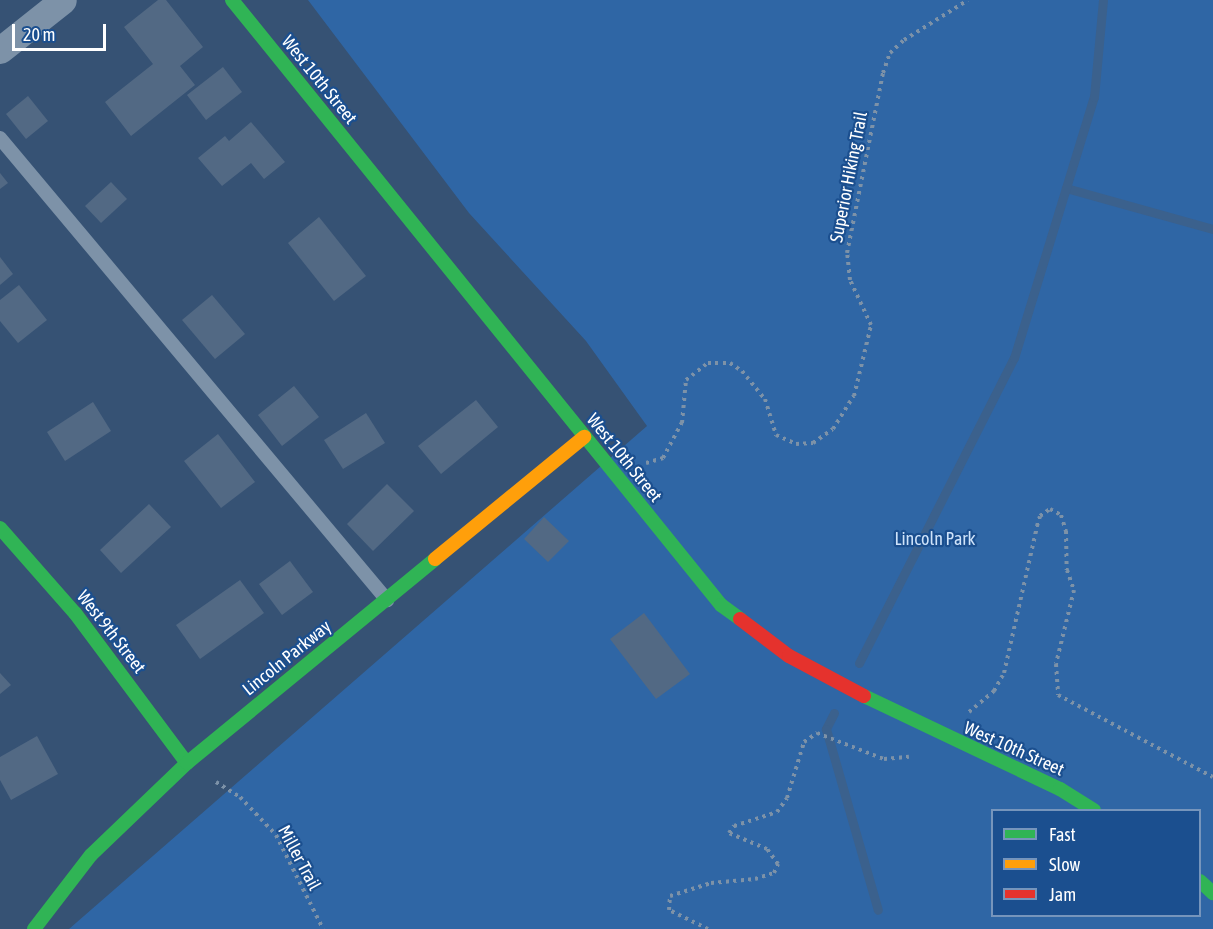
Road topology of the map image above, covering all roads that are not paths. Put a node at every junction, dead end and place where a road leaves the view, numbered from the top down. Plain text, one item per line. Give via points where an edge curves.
1 (63, 0) edge
2 (232, 0) edge
3 (0, 50) edge
4 (0, 138) edge
5 (584, 437) junction
6 (0, 528) edge
7 (387, 600) junction
8 (187, 764) junction
9 (1092, 809) edge
10 (1201, 882) edge
11 (1213, 893) edge
12 (34, 929) edge

1 - 3 street
2 - 5 street, West 10th Street
4 - 7 lane
5 - 7 street, Lincoln Parkway
5 - 9 street, West 10th Street via 721,605 789,656 918,725 1060,789
6 - 8 street, West 9th Street via 75,613
7 - 8 street, Lincoln Parkway
8 - 12 street, Lincoln Parkway via 91,855
10 - 11 street

